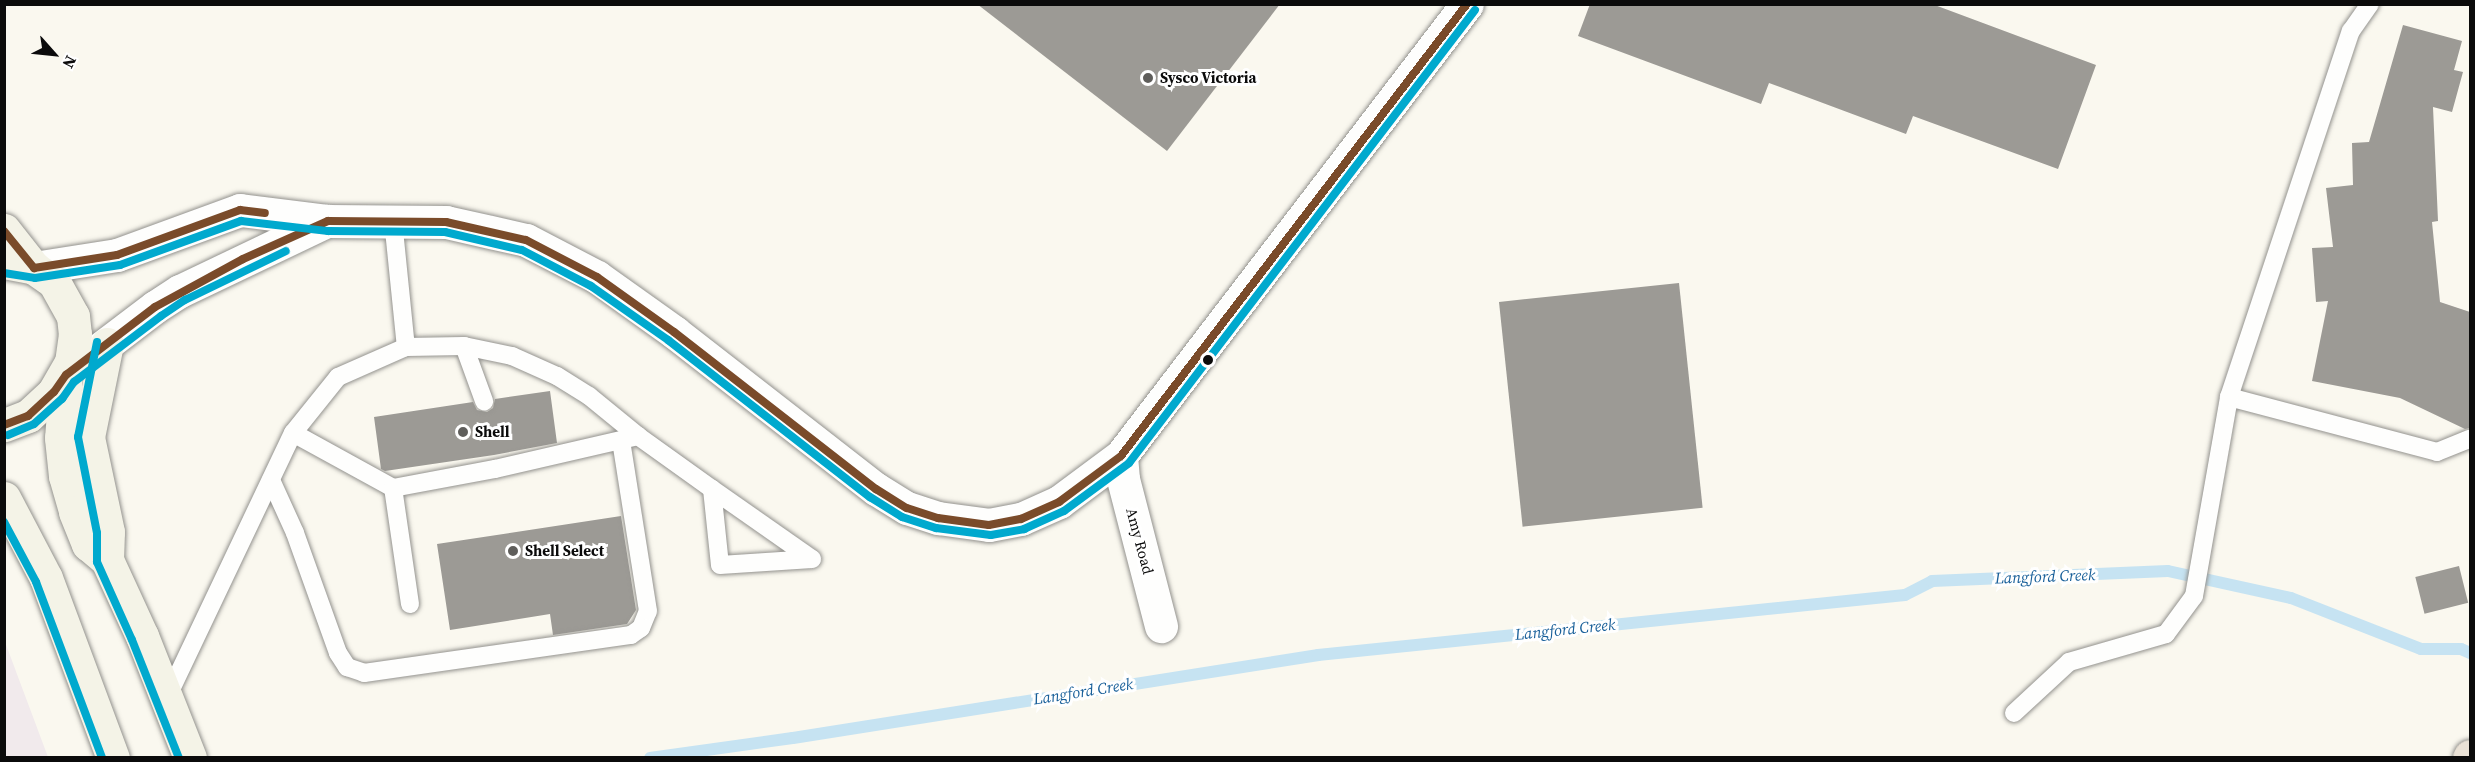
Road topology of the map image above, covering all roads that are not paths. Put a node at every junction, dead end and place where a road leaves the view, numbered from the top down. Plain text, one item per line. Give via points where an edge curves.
1 (1467, 4) edge
2 (2370, 4) edge
3 (393, 220) junction
4 (328, 221) junction
5 (4, 230) edge
6 (19, 265) edge
7 (107, 344) junction
8 (464, 346) junction
9 (406, 347) junction
10 (66, 375) junction
11 (2229, 398) junction
12 (484, 401) dead end
13 (4, 425) edge
14 (293, 433) junction
15 (629, 438) junction
16 (2470, 439) edge
17 (1121, 456) junction
18 (271, 480) junction
19 (393, 488) junction
20 (712, 489) junction
21 (4, 498) edge
22 (107, 560) junction
23 (410, 604) dead end
24 (1161, 626) dead end
25 (167, 698) junction
26 (2014, 713) dead end
27 (113, 758) edge
28 (190, 758) edge

1 - 17 street
2 - 11 lane via 2351,31
3 - 4 street
3 - 9 lane
3 - 17 street via 446,222 526,240 597,277 876,489 907,508 938,519 989,525 1021,519 1059,502
4 - 6 street via 240,210 117,255
4 - 7 street via 180,291
5 - 6 main road
6 - 10 main road via 54,282 73,316 74,345
7 - 10 street
7 - 22 main road via 88,437 108,532
8 - 9 lane
8 - 12 lane
8 - 15 lane via 512,356 557,376 589,396
9 - 14 lane via 338,377
10 - 13 main road via 28,416
10 - 22 main road via 61,438 65,476 88,544
11 - 16 lane via 2437,452
11 - 26 lane via 2194,596 2166,634 2068,662
14 - 18 lane
14 - 19 lane
15 - 18 lane via 648,611 641,628 631,635 364,673 347,667 338,653 295,533
15 - 19 lane via 495,462
15 - 20 lane
17 - 24 street, Amy Road via 1123,479
18 - 25 lane
19 - 23 lane
20 - 20 lane via 720,565 812,559 749,514
21 - 27 main road via 46,578
22 - 25 main road
25 - 28 main road

